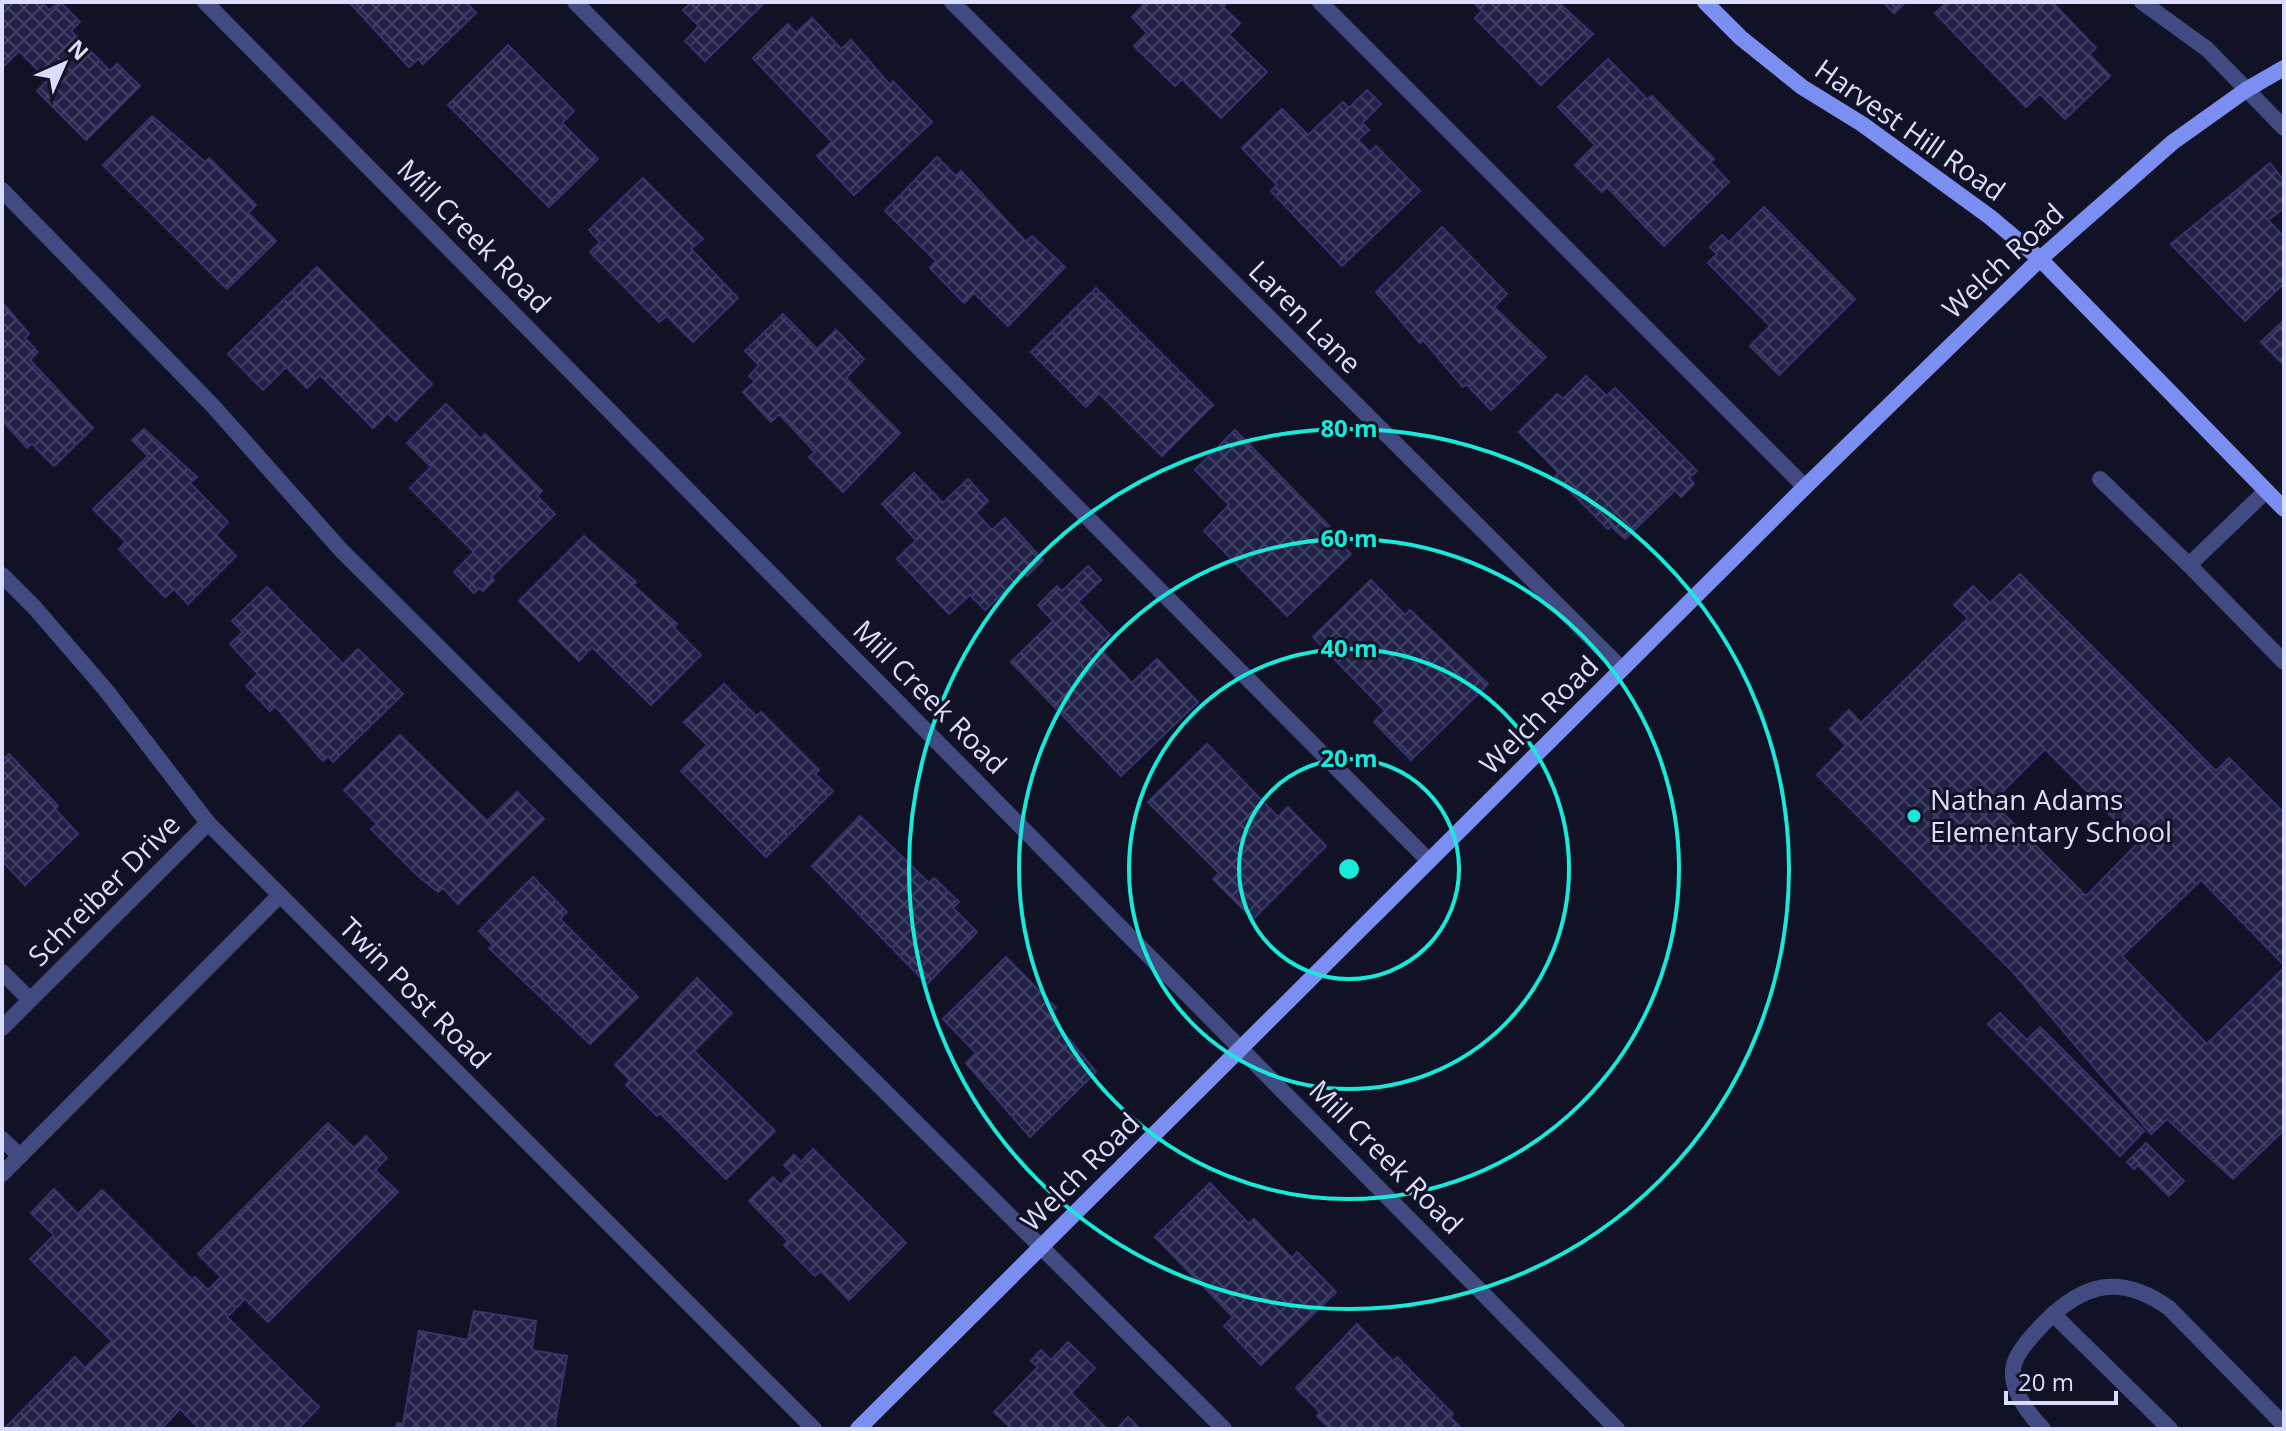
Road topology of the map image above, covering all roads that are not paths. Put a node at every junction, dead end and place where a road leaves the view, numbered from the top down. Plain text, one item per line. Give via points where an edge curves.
1 (205, 2) edge
2 (575, 2) edge
3 (952, 2) edge
4 (1320, 2) edge
5 (1705, 2) edge
6 (2142, 2) edge
7 (2284, 68) edge
8 (2246, 90) junction
9 (2284, 128) edge
10 (2, 190) edge
11 (2040, 259) junction
12 (2100, 479) dead end
13 (1805, 487) junction
14 (2266, 491) junction
15 (2284, 509) edge
16 (2189, 565) junction
17 (2, 575) edge
18 (2284, 662) edge
19 (1622, 669) junction
20 (208, 823) junction
21 (1429, 861) junction
22 (280, 895) junction
23 (2, 972) edge
24 (30, 1000) junction
25 (2, 1028) edge
26 (1241, 1048) junction
27 (2, 1139) edge
28 (20, 1156) junction
29 (2, 1174) edge
30 (1041, 1247) junction
31 (2053, 1314) junction
32 (2284, 1425) edge
33 (814, 1429) edge
34 (858, 1429) edge
35 (1224, 1429) edge
36 (1617, 1429) edge
37 (2043, 1429) edge
38 (2170, 1429) edge

1 - 26 street, Mill Creek Road
2 - 21 street
3 - 19 street, Laren Lane
4 - 13 street
5 - 11 street, Harvest Hill Road via 1802,87 1875,133
6 - 8 street via 2207,49
7 - 8 street, Welch Road
8 - 9 street
8 - 11 street, Welch Road via 2173,142
10 - 30 street via 213,406 341,550
11 - 13 street, Welch Road
11 - 14 street, Harvest Hill Road
12 - 16 street
13 - 19 street, Welch Road
14 - 15 street, Harvest Hill Road
14 - 16 street
16 - 18 street
17 - 20 street, Twin Post Road via 105,689
19 - 21 street, Welch Road
20 - 22 street, Twin Post Road
20 - 24 street, Schreiber Drive
21 - 26 street, Welch Road
22 - 28 street
22 - 33 street, Twin Post Road
23 - 24 street
24 - 25 street, Schreiber Drive
26 - 30 street, Welch Road
26 - 36 street, Mill Creek Road
27 - 28 street
28 - 29 street
30 - 34 street, Welch Road
30 - 35 street
31 - 32 street via 2088,1290 2110,1286 2154,1297
31 - 37 street via 2029,1338 2014,1364 2014,1385
31 - 38 street

